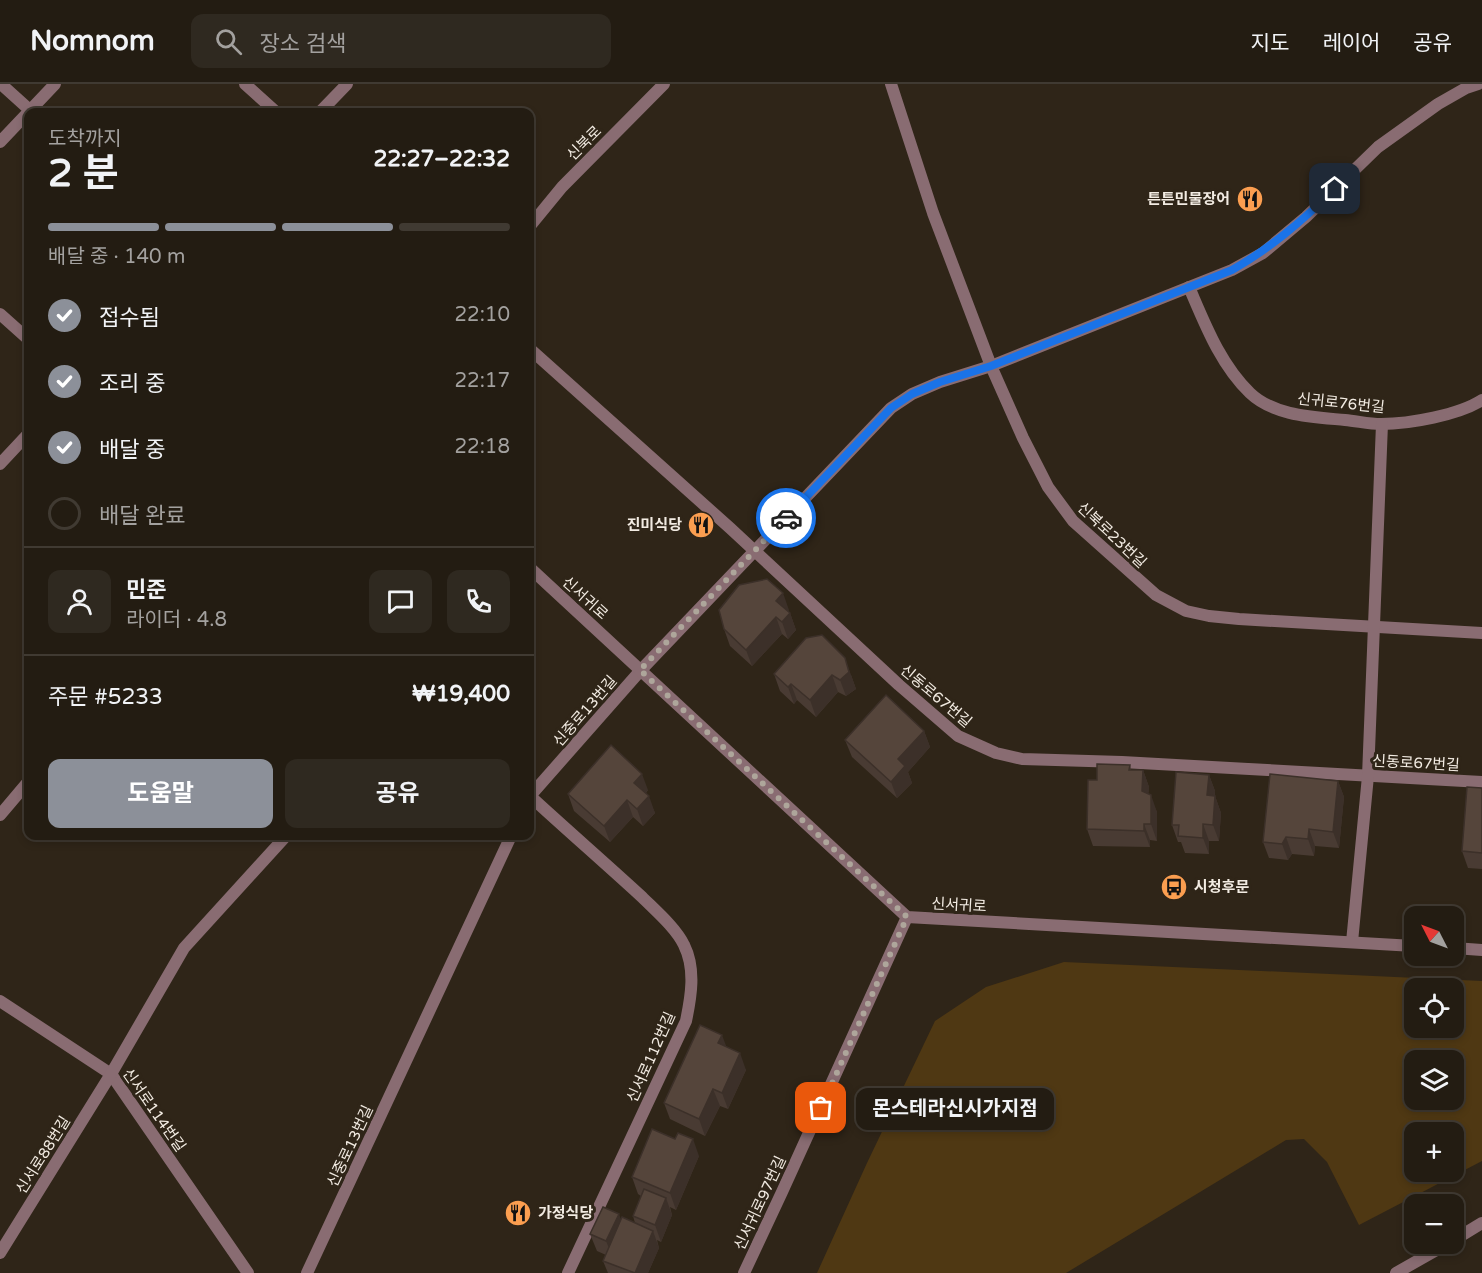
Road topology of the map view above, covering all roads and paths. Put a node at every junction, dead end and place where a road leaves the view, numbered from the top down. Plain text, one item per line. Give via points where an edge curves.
1 (1, 84) edge
2 (55, 84) edge
3 (245, 84) edge
4 (347, 84) edge
5 (664, 84) edge
6 (891, 84) edge
7 (1478, 84) edge
8 (28, 108) edge
9 (34, 108) edge
10 (272, 108) edge
11 (324, 108) edge
12 (24, 118) edge
13 (0, 142) edge
14 (534, 221) edge
15 (1189, 286) junction
16 (0, 314) edge
17 (24, 335) edge
18 (534, 353) edge
19 (991, 366) junction
20 (1482, 400) edge
21 (1382, 424) junction
22 (24, 438) edge
23 (0, 464) edge
24 (756, 551) junction
25 (534, 572) edge
26 (1375, 626) junction
27 (1482, 633) edge
28 (640, 670) junction
29 (1368, 776) junction
30 (1482, 782) edge
31 (24, 787) edge
32 (534, 791) edge
33 (534, 800) edge
34 (0, 815) edge
35 (282, 840) edge
36 (509, 840) edge
37 (907, 917) junction
38 (1352, 942) junction
39 (1404, 945) edge
40 (1464, 949) edge
41 (1482, 950) edge
42 (0, 1001) edge
43 (111, 1074) junction
44 (1482, 1224) edge
45 (1464, 1234) edge
46 (0, 1253) edge
47 (1429, 1254) edge
48 (248, 1273) edge
49 (307, 1273) edge
50 (568, 1273) edge
51 (744, 1273) edge
52 (1396, 1273) edge

1 - 8 street
2 - 9 street
3 - 10 street
4 - 11 street
5 - 14 street, 신북로 via 562,187
6 - 19 street, 신북로23번길 via 933,213
7 - 15 street, 신중로13번길 via 1438,105 1378,147 1263,253
12 - 13 street
15 - 19 street, 신중로13번길
15 - 21 street, 신귀로76번길 via 1226,364 1251,395 1287,412
16 - 17 street
18 - 24 street, 신동로67번길
19 - 24 street, 신중로13번길 via 940,382 891,408
19 - 26 street, 신북로23번길 via 1032,458 1058,503 1156,595 1186,612 1209,616
20 - 21 street, 신귀로76번길 via 1453,414
21 - 26 street
22 - 23 street
24 - 28 street, 신중로13번길
24 - 29 street, 신동로67번길 via 958,736 996,753 1022,759
25 - 28 street, 신서귀로
26 - 27 street, 신북로23번길
26 - 29 street
28 - 32 street, 신중로13번길
28 - 37 street, 신서귀로
29 - 30 street, 신동로67번길
29 - 38 street
31 - 34 street
33 - 50 street, 신서로112번길 via 665,920 684,945 690,968 686,1022
35 - 43 street, 신서로88번길 via 184,948
36 - 49 street, 신중로13번길
37 - 38 street, 신서귀로
37 - 51 street, 신서귀로97번길
38 - 39 street, 신서귀로
40 - 41 street
42 - 43 street, 신서로114번길
43 - 46 street, 신서로88번길
43 - 48 street, 신서로114번길
44 - 45 street
47 - 52 street

